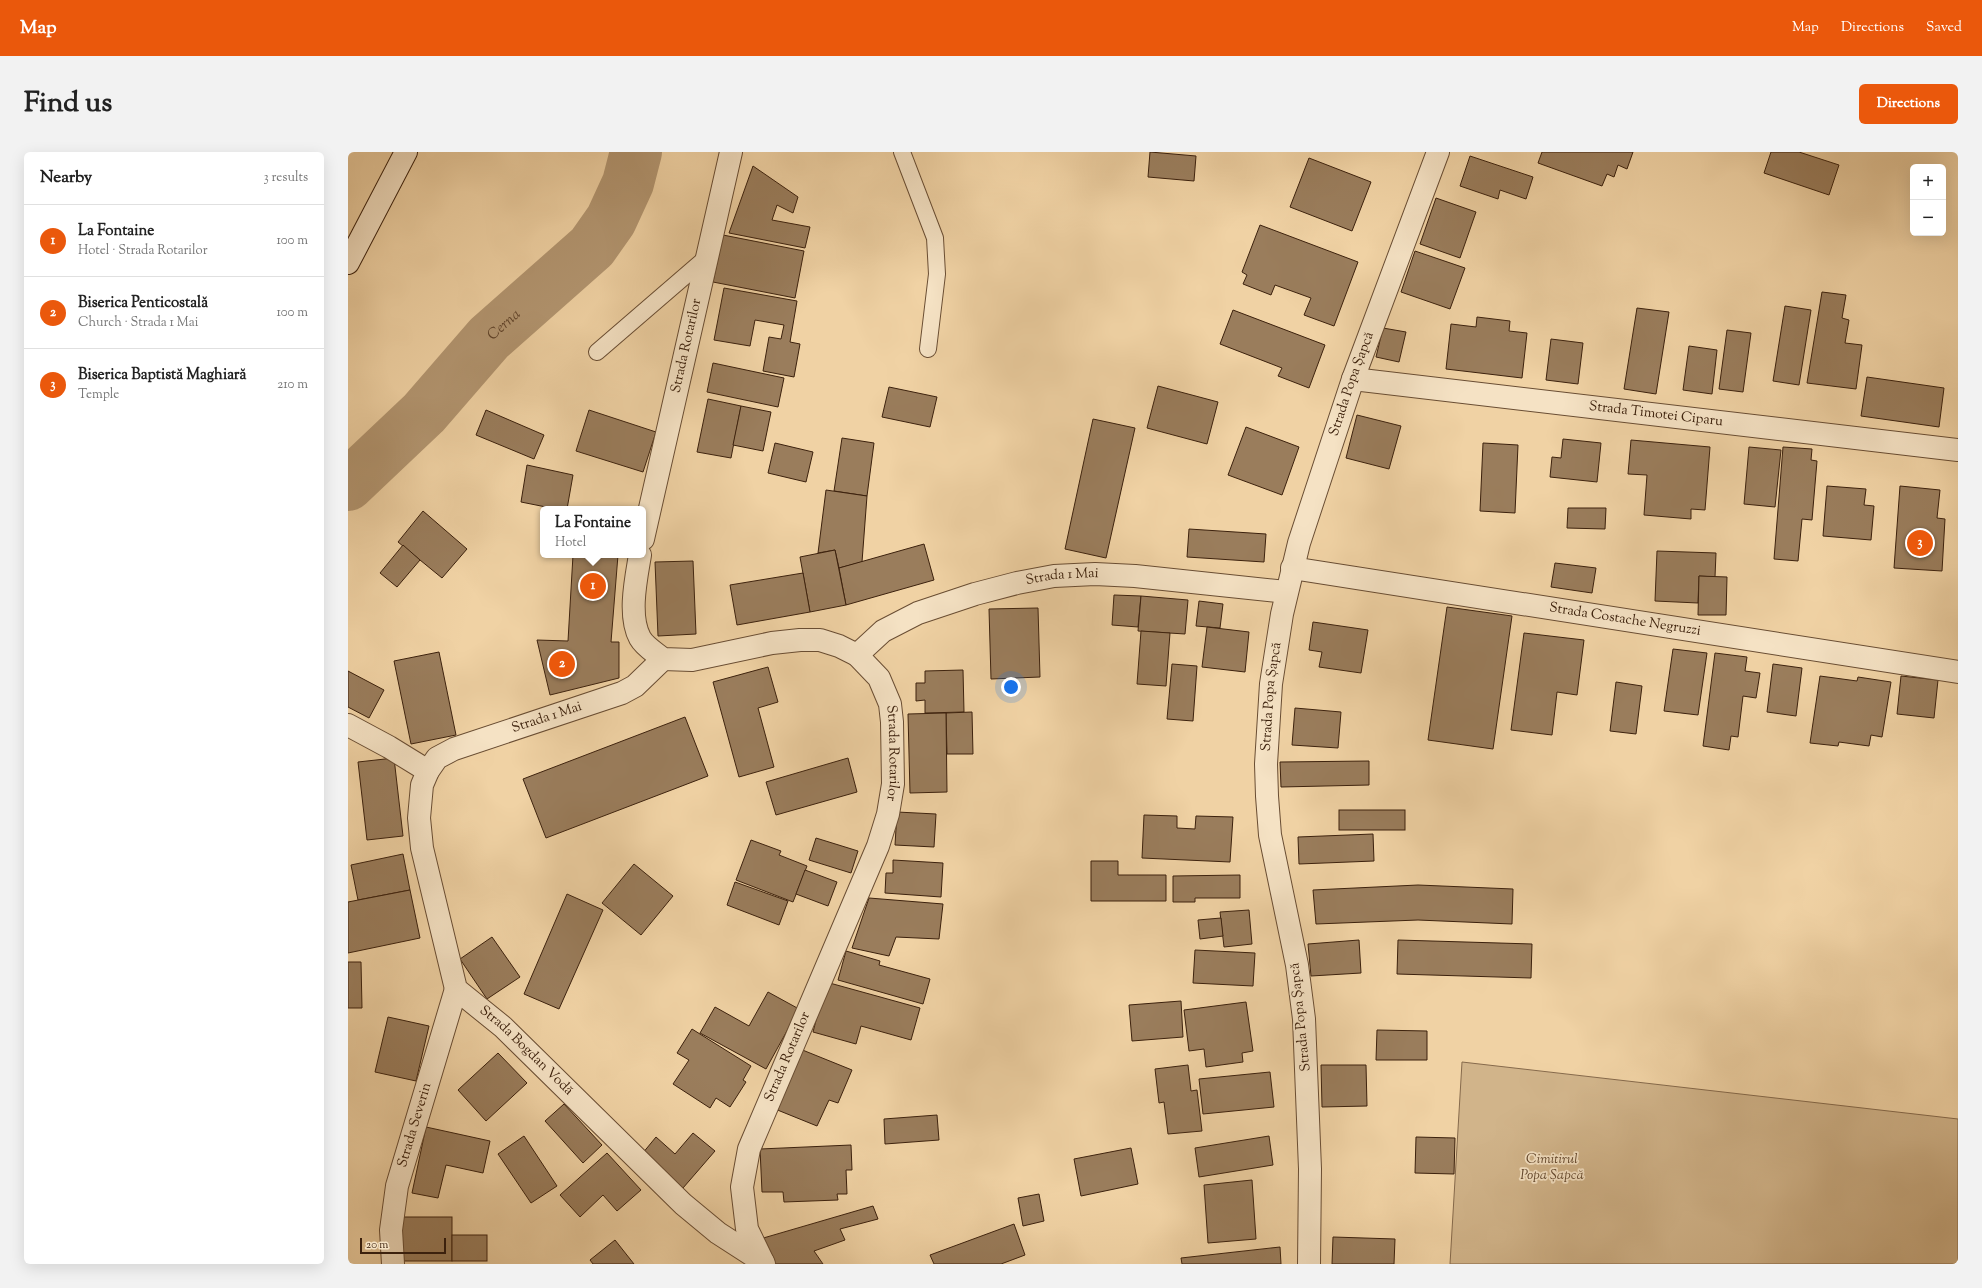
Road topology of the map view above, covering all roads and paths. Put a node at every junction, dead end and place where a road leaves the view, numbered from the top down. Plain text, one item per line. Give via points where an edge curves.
1 (406, 152) edge
2 (731, 152) edge
3 (902, 152) edge
4 (1438, 152) edge
5 (706, 258) junction
6 (348, 263) edge
7 (928, 349) dead end
8 (597, 352) dead end
9 (1353, 379) junction
10 (1958, 450) edge
11 (646, 526) edge
12 (639, 558) edge
13 (1292, 568) junction
14 (1286, 592) junction
15 (857, 655) junction
16 (663, 660) junction
17 (1958, 672) edge
18 (348, 725) edge
19 (428, 771) junction
20 (456, 989) junction
21 (763, 1263) edge
22 (393, 1264) edge
23 (1309, 1264) edge

1 - 6 street
2 - 5 street, Strada Rotarilor
3 - 7 lane via 935,238 937,274
4 - 9 street, Strada Popa Șapcă
5 - 8 lane
5 - 11 street, Strada Rotarilor
9 - 10 street, Strada Timotei Ciparu
9 - 13 street, Strada Popa Șapcă
12 - 16 street via 634,589 636,627 640,639
13 - 14 street, Strada Popa Șapcă
13 - 17 street, Strada Costache Negruzzi
14 - 15 street, Strada 1 Mai via 1135,576 1054,576 975,594 918,613 883,631
14 - 23 street, Strada Popa Șapcă via 1271,684 1266,796 1270,835 1297,964 1304,1019 1310,1169
15 - 16 street, Strada Rotarilor via 820,640 800,640 772,643 692,660
15 - 21 street, Strada Rotarilor via 880,678 890,704 893,784 888,814 878,846 749,1149 742,1188 748,1228
16 - 19 street, Strada 1 Mai via 634,686 622,693 454,749 437,758
18 - 19 street
19 - 20 street via 422,786 419,818 422,848
20 - 21 street, Strada Bogdan Vodă via 503,1027 683,1204 718,1233
20 - 22 street, Strada Severin via 397,1186 391,1230

